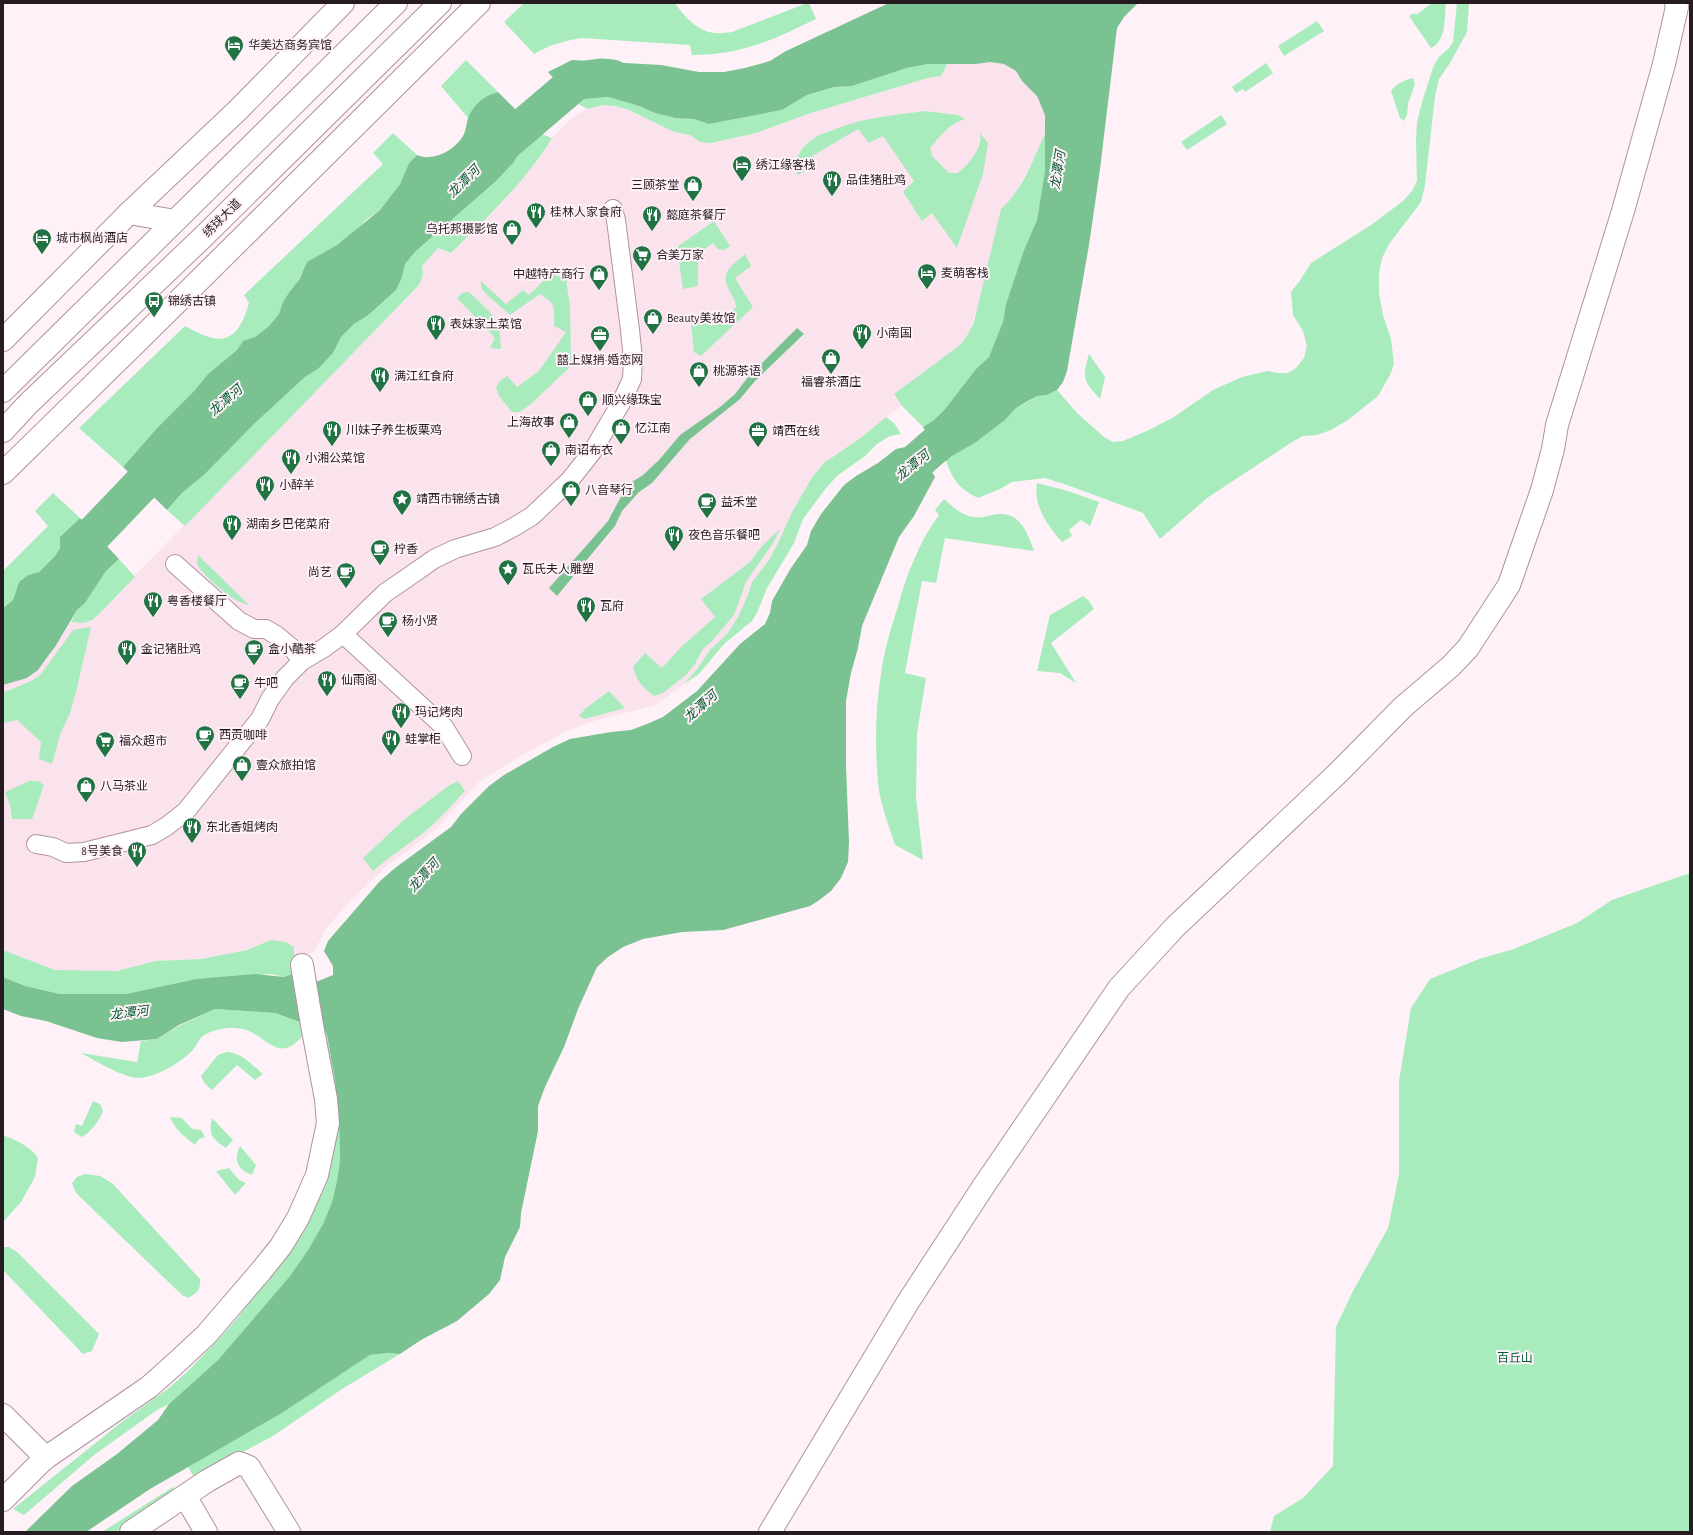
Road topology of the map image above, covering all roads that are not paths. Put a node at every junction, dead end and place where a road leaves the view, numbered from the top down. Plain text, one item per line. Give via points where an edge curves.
1 (343, 3) edge
2 (396, 3) edge
3 (440, 3) edge
4 (478, 3) edge
5 (1676, 3) edge
6 (613, 209) dead end
7 (129, 213) junction
8 (175, 221) junction
9 (3, 340) edge
10 (3, 391) edge
11 (3, 431) edge
12 (3, 472) edge
13 (175, 564) dead end
14 (343, 634) junction
15 (302, 661) junction
16 (462, 756) dead end
17 (36, 844) dead end
18 (302, 965) dead end
19 (3, 1415) edge
20 (46, 1458) junction
21 (185, 1496) junction
22 (3, 1500) edge
23 (131, 1532) edge
24 (206, 1532) edge
25 (289, 1532) edge
26 (770, 1532) edge

1 - 7 street via 238,110
2 - 8 street
3 - 11 street, 绣球大道 via 204,237 28,404
4 - 12 street
5 - 26 street via 1664,64 1623,211 1557,425 1542,490 1509,585 1468,648 1451,666 1403,707 1175,926 1119,988 908,1302
6 - 14 street via 630,330 632,379 592,452 570,480 532,516 495,537 434,559 385,593
7 - 8 street
7 - 9 street
8 - 10 street
13 - 15 street via 239,622 254,630 266,629 276,635 293,649
14 - 15 street
14 - 16 street via 444,727
15 - 17 street via 285,678 260,718 186,811 167,826 152,835 84,852 66,853 53,847
18 - 20 street via 328,1123 317,1175 298,1218 281,1246 206,1335 149,1387
19 - 20 street
20 - 22 street
21 - 23 street
21 - 24 street
21 - 25 street via 239,1463 249,1467

